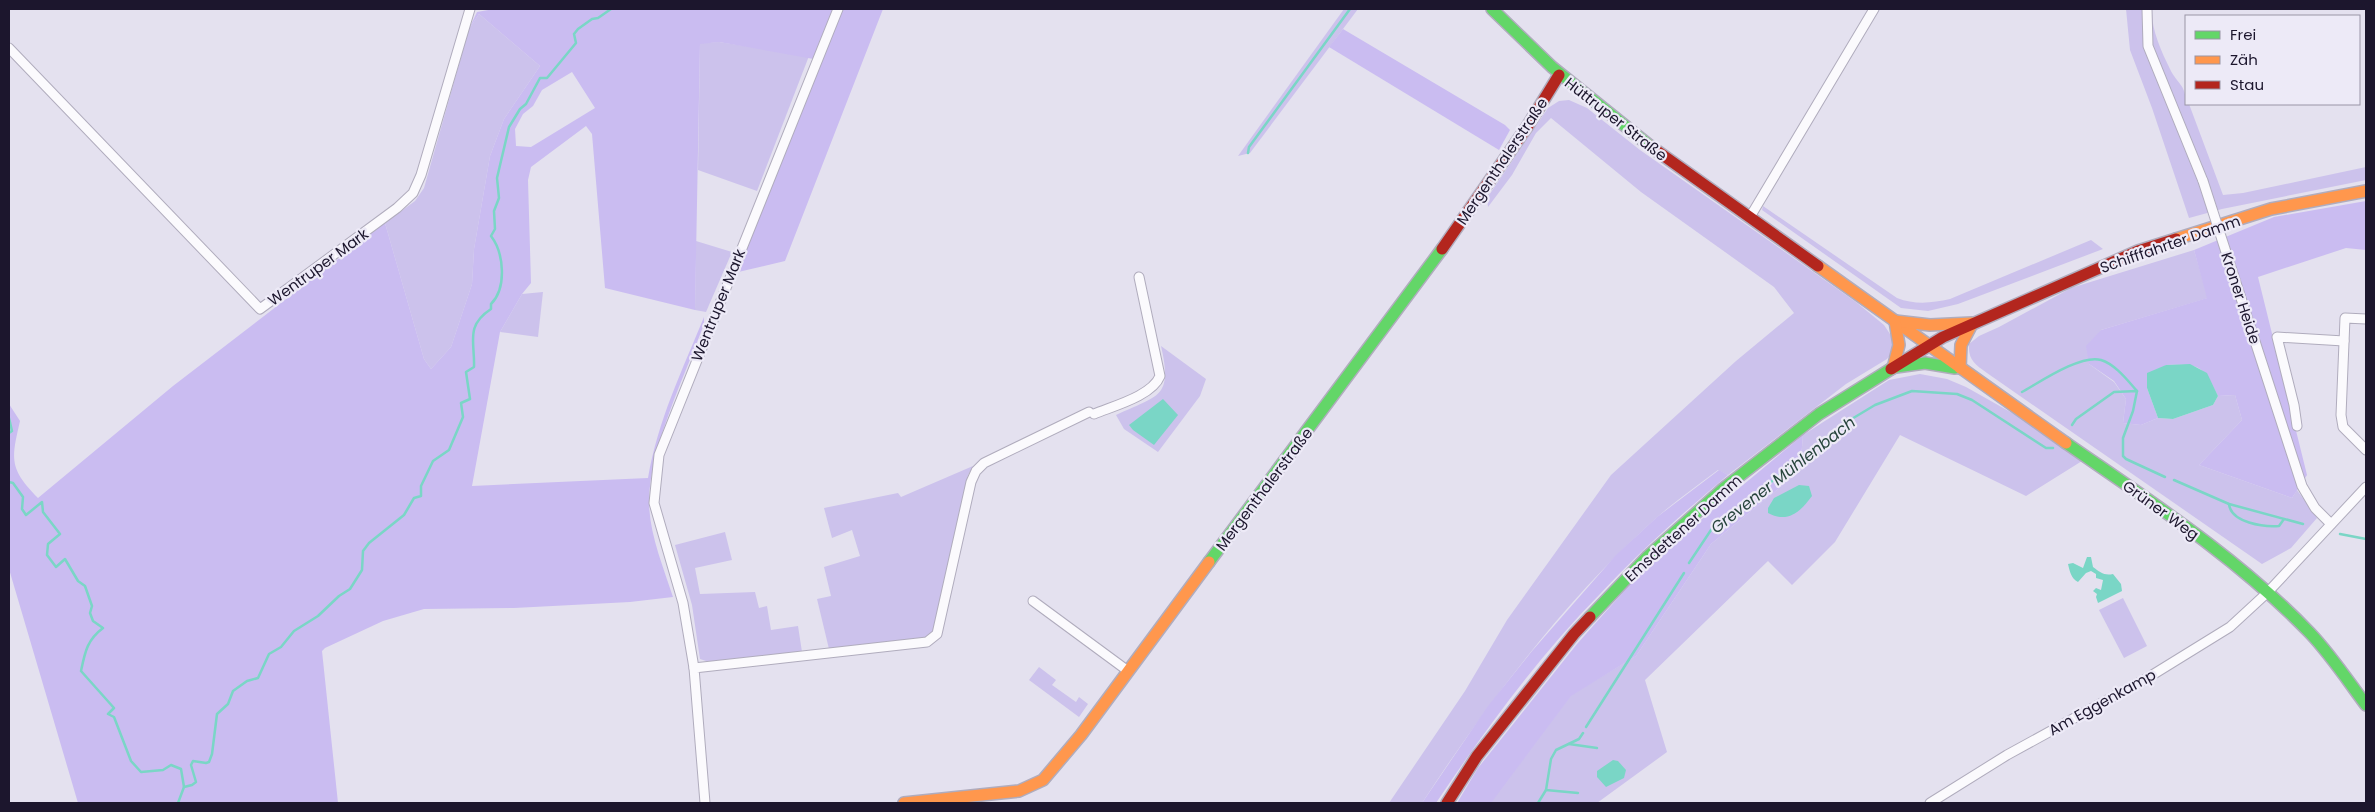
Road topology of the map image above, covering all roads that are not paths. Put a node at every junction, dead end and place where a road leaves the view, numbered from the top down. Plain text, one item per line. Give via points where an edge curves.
1 (470, 9) edge
2 (838, 9) edge
3 (1492, 9) edge
4 (1874, 9) edge
5 (2147, 9) edge
6 (9, 48) edge
7 (1559, 75) junction
8 (2366, 191) edge
9 (1750, 217) junction
10 (1138, 277) dead end
11 (2366, 319) edge
12 (1895, 322) junction
13 (1972, 323) junction
14 (2344, 341) junction
15 (1927, 346) junction
16 (1893, 368) junction
17 (1960, 368) junction
18 (2296, 426) dead end
19 (2366, 450) edge
20 (2366, 486) edge
21 (2331, 524) junction
22 (2268, 592) junction
23 (1033, 601) dead end
24 (694, 668) junction
25 (1128, 671) junction
26 (2366, 705) edge
27 (705, 803) edge
28 (904, 803) edge
29 (1447, 803) edge
30 (1930, 803) edge

1 - 6 street, Wentruper Mark via 413,193 260,309
2 - 24 street, Wentruper Mark via 659,455 654,503 682,603
3 - 7 main road, Hüttruper Straße
4 - 9 street
5 - 21 street, Kroner Heide, bridge via 2148,46 2203,181 2302,486 2315,508
7 - 9 main road, Hüttruper Straße via 1654,150
7 - 25 main road, Mergenthalerstraße via 1471,210
8 - 13 main road, Schifffahrter Damm via 2271,209 2138,251
9 - 12 main road, Hüttruper Straße
10 - 24 street via 1160,376 1157,383 1149,391 1091,413 984,463 976,471 937,634 927,642
11 - 14 street via 2345,318
12 - 13 main road via 1930,325
12 - 15 main road, Hüttruper Straße
12 - 16 main road via 1901,343
13 - 15 main road, Schifffahrter Damm
13 - 17 main road via 1959,348
14 - 18 street via 2277,337 2294,404
14 - 19 street via 2343,427
15 - 16 main road, Emsdettener Damm
15 - 17 main road, Grüner Weg
16 - 17 main road via 1925,363
16 - 29 main road, Emsdettener Damm via 1819,414 1724,488 1647,556 1574,634 1477,756
17 - 22 main road, Grüner Weg via 2151,503
20 - 21 street, Am Eggenkamp
21 - 22 street, Am Eggenkamp
22 - 26 main road, Grüner Weg via 2321,646
22 - 30 street, Am Eggenkamp via 2244,615 2212,638 2007,755
23 - 25 street
24 - 27 street, Wentruper Mark
25 - 28 main road, Mergenthalerstraße via 1081,735 1043,780 1035,785 1019,791

